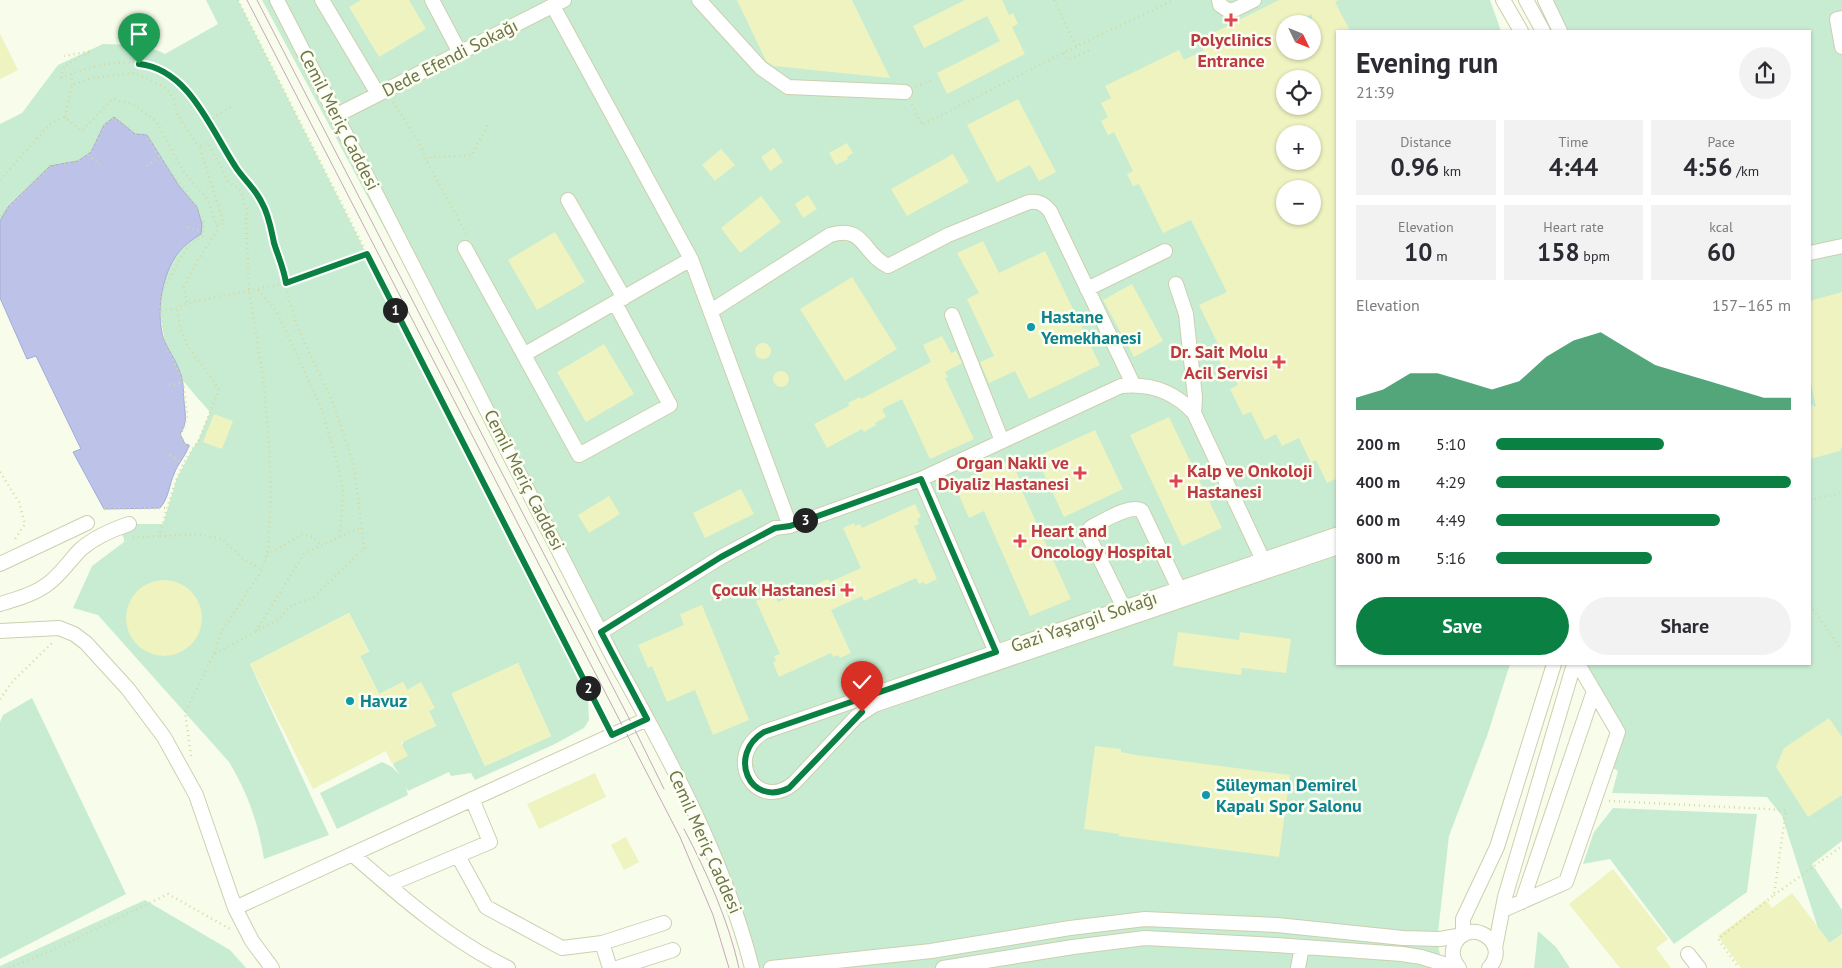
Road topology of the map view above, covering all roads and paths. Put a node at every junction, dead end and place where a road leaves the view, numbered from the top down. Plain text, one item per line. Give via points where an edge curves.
1 (238, 0) edge
2 (277, 0) edge
3 (322, 0) edge
4 (432, 0) edge
5 (699, 0) edge
6 (1054, 0) edge
7 (1174, 0) edge
8 (1219, 0) edge
9 (1254, 0) edge
10 (1503, 0) edge
11 (1526, 0) edge
12 (1545, 0) edge
13 (558, 3) edge
14 (1842, 18) edge
15 (1520, 30) edge
16 (1542, 30) edge
17 (1560, 30) edge
18 (1077, 46) junction
19 (1842, 47) edge
20 (1090, 50) dead end
21 (460, 53) junction
22 (1064, 53) junction
23 (64, 56) dead end
24 (71, 74) junction
25 (933, 79) dead end
26 (72, 85) junction
27 (905, 92) junction
28 (384, 96) junction
29 (230, 107) dead end
30 (337, 115) junction
31 (65, 117) junction
32 (209, 121) junction
33 (489, 122) dead end
34 (198, 146) junction
35 (88, 154) dead end
36 (160, 157) junction
37 (427, 162) junction
38 (100, 165) dead end
39 (147, 166) dead end
40 (0, 180) edge
41 (568, 200) dead end
42 (0, 216) edge
43 (216, 225) junction
44 (188, 227) dead end
45 (200, 230) dead end
46 (467, 243) joint
47 (1842, 246) edge
48 (1165, 251) dead end
49 (1811, 253) edge
50 (367, 254) junction
51 (691, 260) junction
52 (286, 283) junction
53 (1176, 284) dead end
54 (1087, 289) junction
55 (249, 290) junction
56 (258, 290) junction
57 (620, 300) junction
58 (187, 303) junction
59 (177, 308) junction
60 (161, 311) junction
61 (711, 311) junction
62 (952, 314) dead end
63 (524, 354) junction
64 (183, 382) junction
65 (1133, 384) junction
66 (168, 385) dead end
67 (1194, 413) junction
68 (1002, 441) junction
69 (193, 448) junction
70 (170, 455) dead end
71 (180, 462) dead end
72 (0, 472) edge
73 (921, 479) junction
74 (1842, 493) edge
75 (1811, 500) edge
76 (168, 508) junction
77 (104, 509) dead end
78 (87, 523) dead end
79 (128, 524) dead end
80 (790, 526) junction
81 (361, 528) junction
82 (1336, 535) edge
83 (159, 536) junction
84 (340, 537) junction
85 (124, 539) dead end
86 (8, 546) dead end
87 (321, 546) junction
88 (1336, 548) edge
89 (267, 554) junction
90 (1263, 560) junction
91 (0, 564) edge
92 (262, 570) junction
93 (1179, 589) junction
94 (0, 604) edge
95 (1811, 606) edge
96 (1124, 608) junction
97 (67, 630) junction
98 (0, 631) edge
99 (601, 632) junction
100 (256, 633) junction
101 (1842, 650) edge
102 (996, 652) junction
103 (214, 654) junction
104 (1554, 665) edge
105 (1576, 665) edge
106 (1577, 665) edge
107 (1594, 691) junction
108 (0, 699) edge
109 (647, 719) junction
110 (612, 735) junction
111 (1528, 747) junction
112 (191, 758) dead end
113 (1546, 759) junction
114 (1568, 766) junction
115 (472, 799) junction
116 (1594, 800) junction
117 (1842, 846) edge
118 (352, 854) junction
119 (458, 856) junction
120 (388, 885) junction
121 (1774, 895) junction
122 (1522, 902) junction
123 (235, 908) junction
124 (1503, 910) junction
125 (664, 923) dead end
126 (1463, 935) junction
127 (252, 941) junction
128 (602, 943) junction
129 (1302, 947) junction
130 (1495, 948) junction
131 (673, 950) dead end
132 (1688, 954) dead end
133 (9, 968) edge
134 (272, 968) edge
135 (508, 968) edge
136 (610, 968) edge
137 (617, 968) edge
138 (752, 968) edge
139 (771, 968) edge
140 (944, 968) edge
141 (1298, 968) edge
142 (1458, 968) edge
143 (1489, 968) edge
144 (1698, 968) edge
145 (1739, 968) edge

1 - 50 path
2 - 30 street, Cemil Meriç Caddesi
3 - 28 street
4 - 21 street
5 - 27 street via 762,68 788,87
6 - 18 path
7 - 18 path
8 - 9 street via 1220,5 1229,11
10 - 15 street
11 - 16 street
12 - 17 street
13 - 21 street, Dede Efendi Sokağı
13 - 51 street
14 - 19 street via 1836,19
18 - 22 path
20 - 22 path via 1068,60
21 - 28 street, Dede Efendi Sokağı
22 - 27 path via 922,124
23 - 24 path via 91,51 64,66 61,78
24 - 26 path
24 - 32 path via 106,65 133,63 152,66 181,85
25 - 27 path
26 - 31 path
26 - 34 path via 92,78 135,73 166,88 173,97 177,114
28 - 30 street, Dede Efendi Sokağı
28 - 37 path via 419,142
29 - 32 path
30 - 99 street, Cemil Meriç Caddesi
31 - 40 path via 51,122
31 - 43 path via 82,131 112,100 133,104 156,121 183,171 207,199
32 - 52 path via 264,207
33 - 37 path via 472,155 432,156
34 - 43 path via 224,223
34 - 55 path via 208,144 228,181 241,191 245,200
35 - 38 path
36 - 39 path
36 - 42 path via 146,134 136,134 114,117 104,125 91,152 78,161 50,166
36 - 60 path via 197,207 204,223 203,236 189,245 162,290
37 - 46 path
41 - 57 street
43 - 58 path via 218,228 184,287
44 - 45 path
46 - 63 street
47 - 49 street
48 - 54 street
50 - 52 path
50 - 110 path
51 - 57 street
51 - 61 street
52 - 56 path
52 - 81 path via 296,324 333,403 354,465
53 - 67 street via 1186,314
54 - 61 street via 1050,211 1041,203 1029,202 948,235 888,266 874,258 857,236 844,232 830,235
54 - 65 street
55 - 56 path
55 - 58 path
55 - 89 path via 266,406 271,497
56 - 84 path via 277,312 321,407 340,469 343,490
57 - 63 street
57 - 63 street via 670,405 579,455
58 - 59 path
59 - 60 path
59 - 69 path via 182,333 219,390
60 - 64 path via 167,348
61 - 80 street
62 - 68 street
64 - 66 path
64 - 69 path via 187,415 180,434 185,444
65 - 67 street via 1168,392
65 - 68 street via 1121,386
67 - 90 street
68 - 73 street
69 - 76 path via 176,478
70 - 71 path
72 - 86 path via 18,502 25,524
73 - 80 street
73 - 102 street
74 - 75 path
76 - 77 path
76 - 83 path
78 - 91 street
79 - 94 street via 102,534 80,550 41,588
80 - 99 street via 775,528 721,557
81 - 84 path
81 - 100 path via 364,548 312,599 292,605
82 - 90 street, Gazi Yaşargil Sokağı
83 - 85 path
83 - 92 path via 198,534 222,539 242,558
84 - 87 path
87 - 89 path via 313,537 302,534
87 - 100 path via 304,554
88 - 102 street, Gazi Yaşargil Sokağı via 874,705 856,718 782,792 763,790 746,775 747,752 764,732
89 - 92 path
90 - 93 street, Gazi Yaşargil Sokağı
92 - 103 path via 222,631
93 - 96 street, Gazi Yaşargil Sokağı
93 - 96 street via 1142,511 1129,509 1093,526 1088,535
95 - 101 path
96 - 102 street, Gazi Yaşargil Sokağı
97 - 98 street
97 - 108 path via 20,674
97 - 123 street via 86,643 110,668 164,737 196,795
99 - 109 street, Cemil Meriç Caddesi
100 - 103 path
103 - 112 path via 185,712
104 - 111 street
105 - 113 street
106 - 107 street
107 - 114 street
107 - 116 street via 1618,732
109 - 110 street
109 - 138 street, Cemil Meriç Caddesi via 727,888
110 - 115 street
111 - 113 street via 1531,754
111 - 126 street via 1497,847 1463,919
113 - 114 street
113 - 124 street
114 - 122 street
115 - 118 street
115 - 119 street via 490,842
116 - 121 path via 1786,810
116 - 122 street via 1566,882
117 - 121 path
118 - 120 street
118 - 123 street
119 - 120 street
119 - 128 street via 486,907 562,948
120 - 135 street via 463,942
121 - 145 path via 1718,939
122 - 124 street
123 - 127 street
124 - 130 street
125 - 128 street
126 - 130 street via 1482,933 1488,936
126 - 139 street via 1440,939 1403,938 1277,925 1145,919 931,951
126 - 142 street via 1453,951
127 - 133 path via 168,894 56,949
127 - 134 street
128 - 136 street
129 - 140 street via 1145,938
129 - 141 street
129 - 142 street via 1412,955
130 - 143 street via 1494,961
131 - 137 street
132 - 144 street

